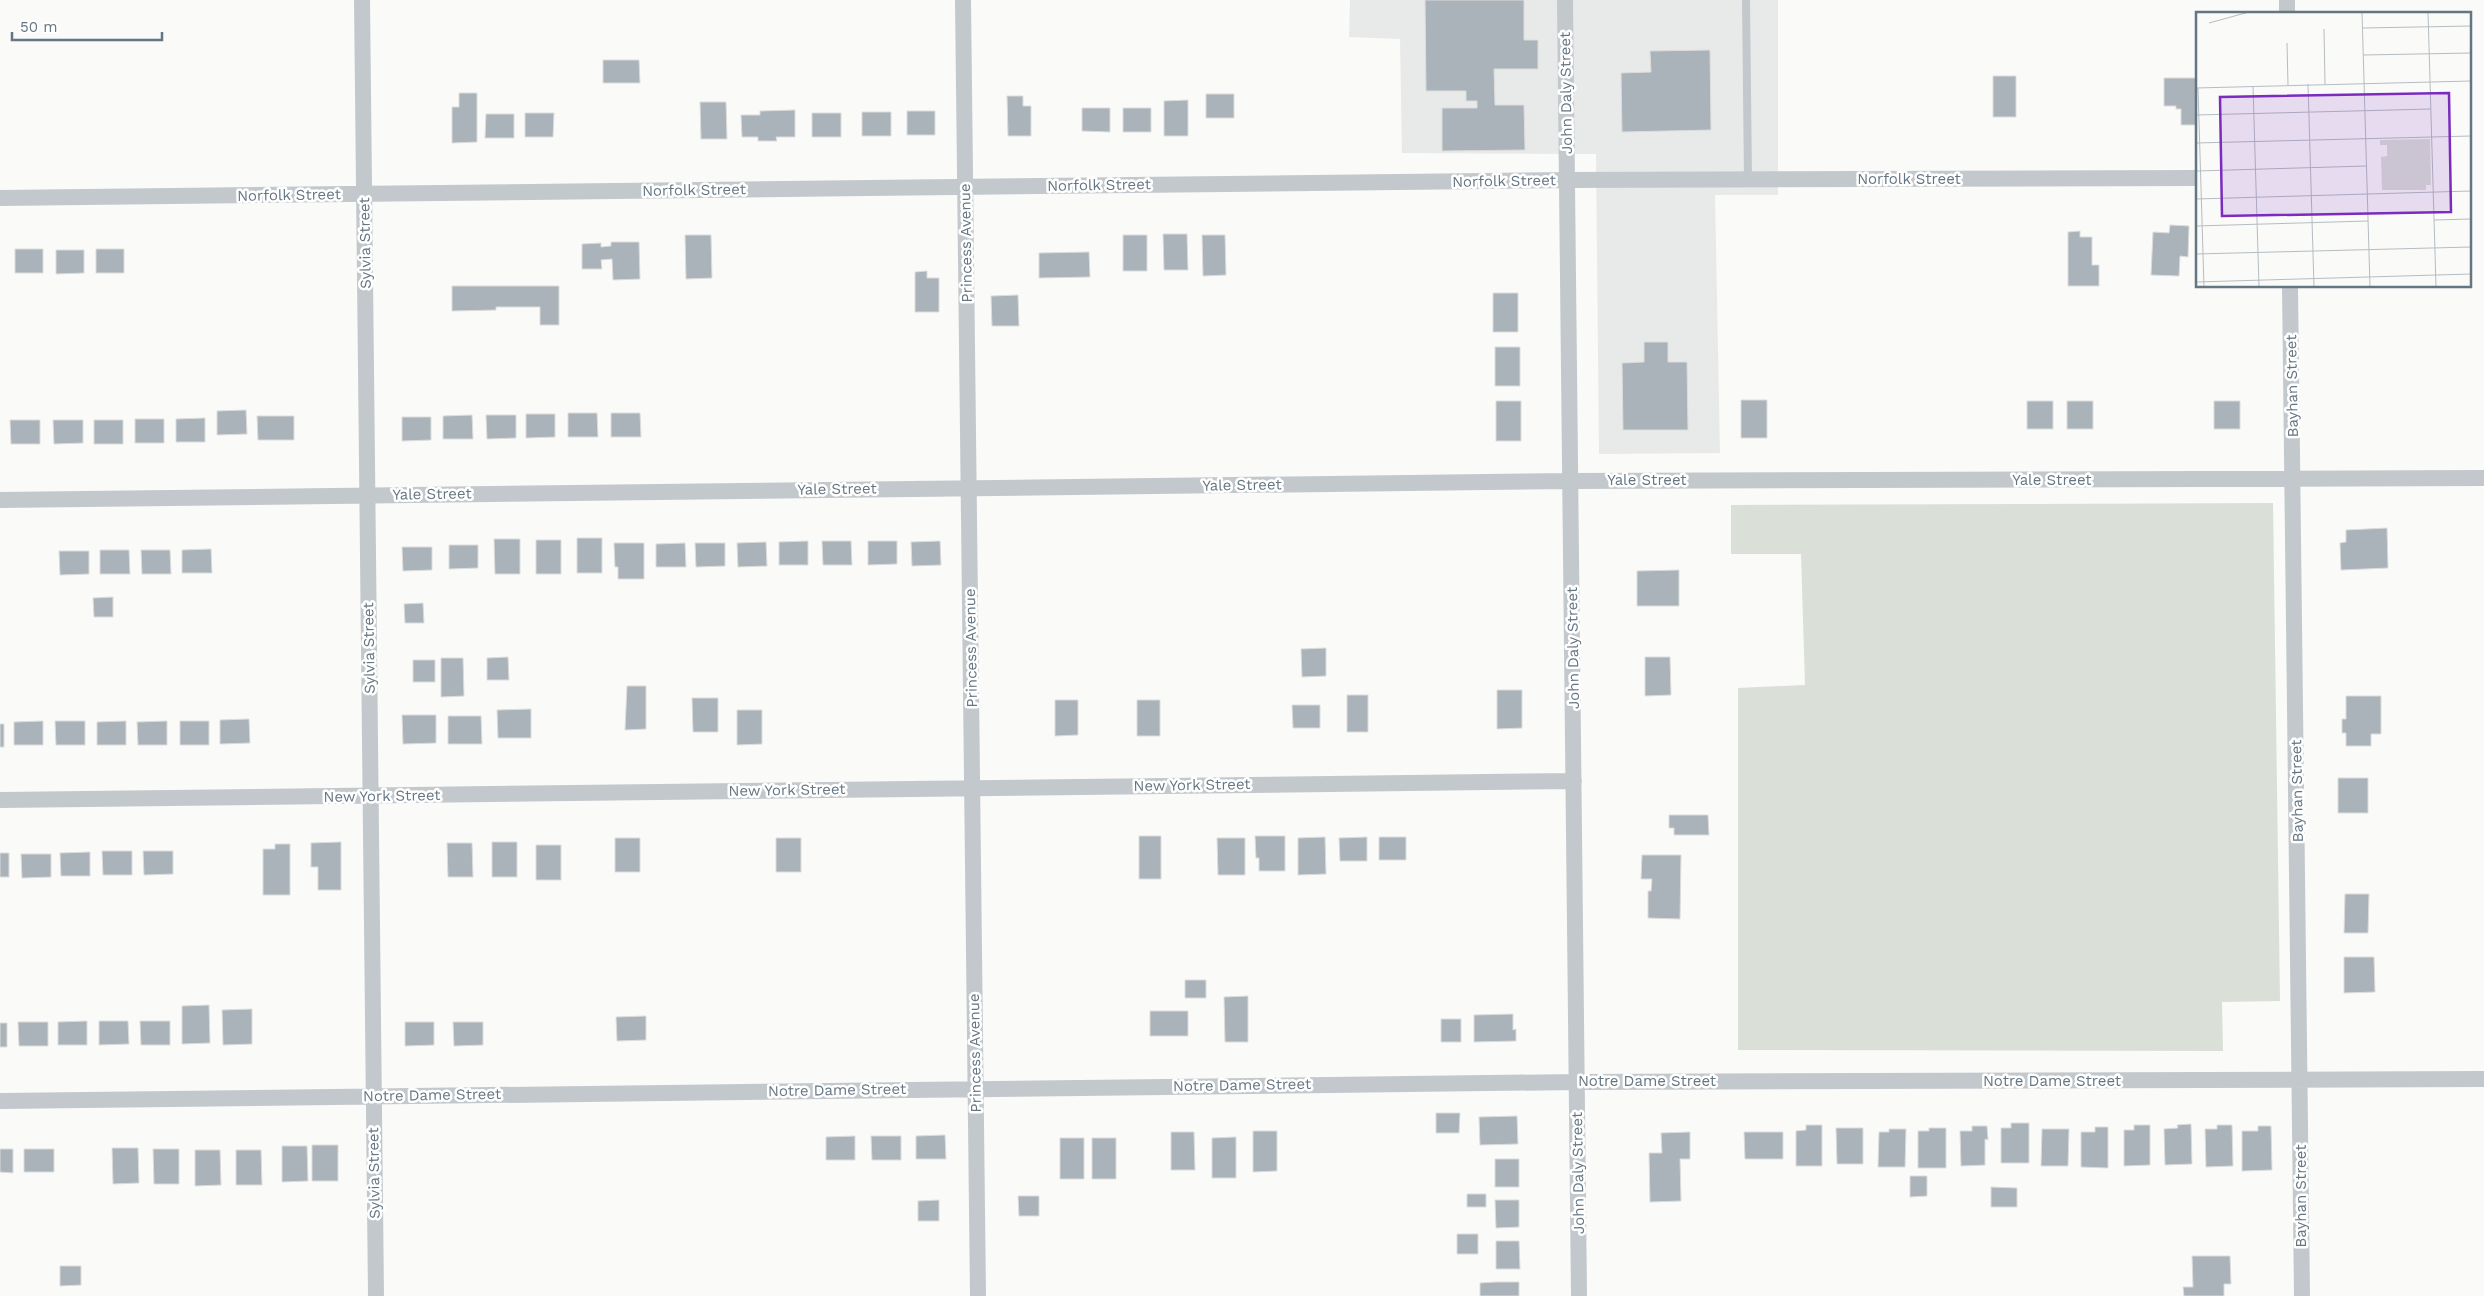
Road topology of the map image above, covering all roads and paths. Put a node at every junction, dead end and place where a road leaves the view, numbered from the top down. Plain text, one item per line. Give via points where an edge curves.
1 (362, 0) edge
2 (963, 0) edge
3 (1565, 0) edge
4 (1746, 0) edge
5 (2196, 178) edge
6 (1567, 180) junction
7 (1748, 180) junction
8 (965, 187) junction
9 (364, 194) junction
10 (0, 198) edge
11 (2290, 288) edge
12 (2484, 478) edge
13 (2293, 479) junction
14 (1570, 481) junction
15 (969, 488) junction
16 (367, 495) junction
17 (0, 500) edge
18 (1574, 781) junction
19 (972, 788) junction
20 (370, 796) junction
21 (0, 800) edge
22 (2484, 1079) edge
23 (2300, 1080) junction
24 (1577, 1082) junction
25 (975, 1089) junction
26 (373, 1096) junction
27 (0, 1101) edge
28 (376, 1296) edge
29 (978, 1296) edge
30 (1579, 1296) edge
31 (2302, 1296) edge

1 - 9 street, Sylvia Street
2 - 8 street, Princess Avenue
3 - 6 street, John Daly Street
4 - 7 lane
5 - 7 street, Norfolk Street
6 - 7 street, Norfolk Street
6 - 8 street, Norfolk Street
6 - 14 street, John Daly Street
8 - 9 street, Norfolk Street
8 - 15 street, Princess Avenue
9 - 10 street, Norfolk Street
9 - 16 street, Sylvia Street
11 - 13 street, Bayhan Street
12 - 13 street, Yale Street
13 - 14 street, Yale Street
13 - 23 street, Bayhan Street
14 - 15 street, Yale Street
14 - 18 street, John Daly Street
15 - 16 street, Yale Street
15 - 19 street, Princess Avenue
16 - 17 street, Yale Street
16 - 20 street, Sylvia Street
18 - 19 street, New York Street
18 - 24 street, John Daly Street
19 - 20 street, New York Street
19 - 25 street, Princess Avenue
20 - 21 street, New York Street
20 - 26 street, Sylvia Street
22 - 23 street, Notre Dame Street
23 - 24 street, Notre Dame Street
23 - 31 street, Bayhan Street
24 - 25 street, Notre Dame Street
24 - 30 street, John Daly Street
25 - 26 street, Notre Dame Street
25 - 29 street, Princess Avenue
26 - 27 street, Notre Dame Street
26 - 28 street, Sylvia Street

